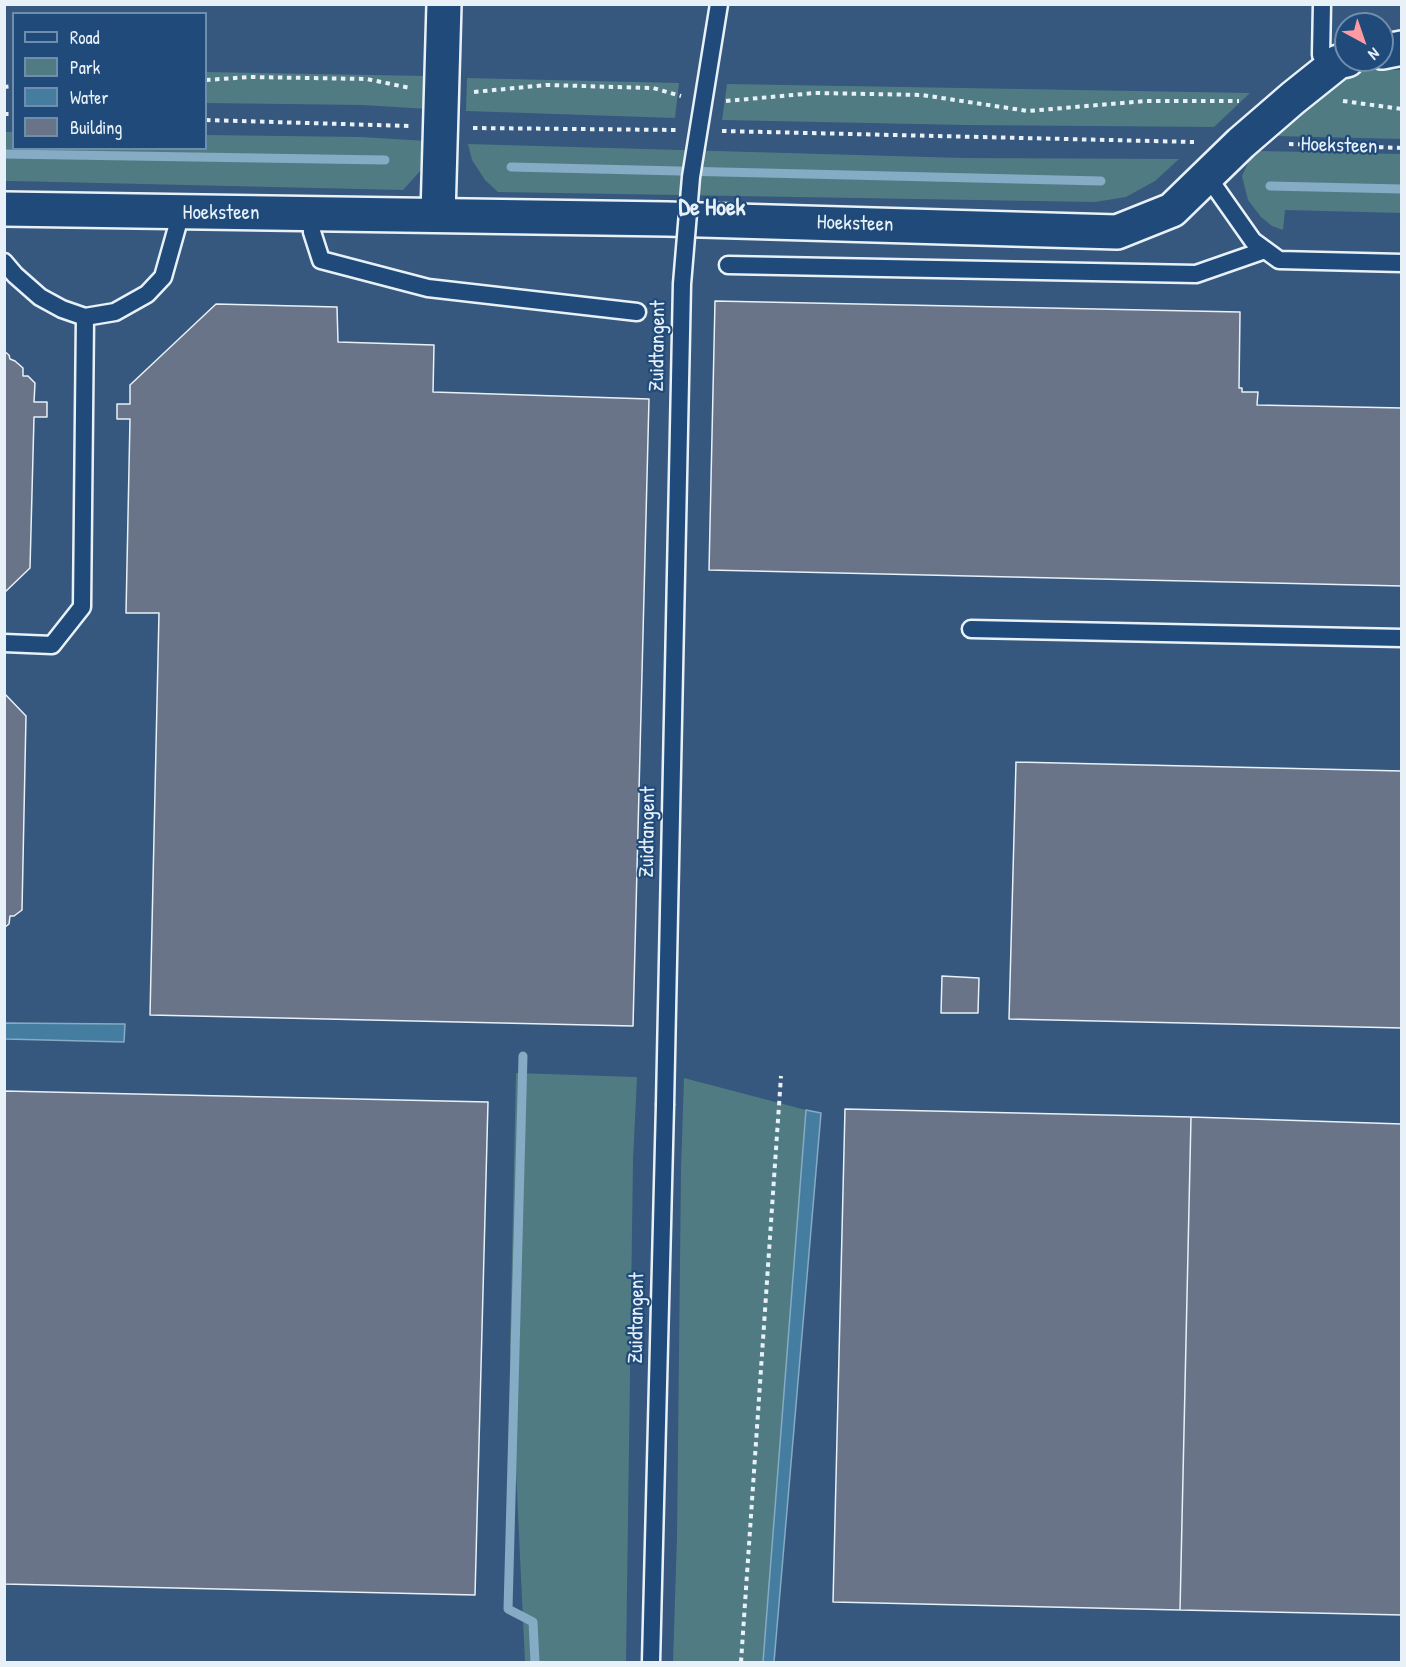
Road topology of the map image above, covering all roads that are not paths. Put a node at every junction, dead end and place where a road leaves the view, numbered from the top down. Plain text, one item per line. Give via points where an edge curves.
1 (444, 4) edge
2 (719, 4) edge
3 (1322, 4) edge
4 (1334, 58) edge
5 (1334, 65) edge
6 (1208, 177) junction
7 (4, 209) edge
8 (181, 213) junction
9 (310, 214) junction
10 (438, 215) junction
11 (1265, 250) junction
12 (4, 262) edge
13 (1401, 263) edge
14 (728, 265) dead end
15 (637, 312) dead end
16 (85, 317) junction
17 (971, 629) dead end
18 (1401, 638) edge
19 (4, 643) edge
20 (651, 1662) edge

1 - 10 street
2 - 20 lane, Zuidtangent, bridge via 691,177 682,284
3 - 4 lane
5 - 6 street, Hoeksteen via 1241,143
6 - 10 street, Hoeksteen via 1172,210 1117,232
6 - 11 lane via 1253,241
7 - 8 street, Hoeksteen
8 - 9 street, Hoeksteen
8 - 16 lane via 163,277 147,294 115,312
9 - 10 street, Hoeksteen
9 - 15 lane via 321,260 428,288
11 - 13 lane via 1279,260
11 - 14 lane via 1196,274
12 - 16 lane via 40,297
16 - 19 lane via 82,608 52,645
17 - 18 lane

